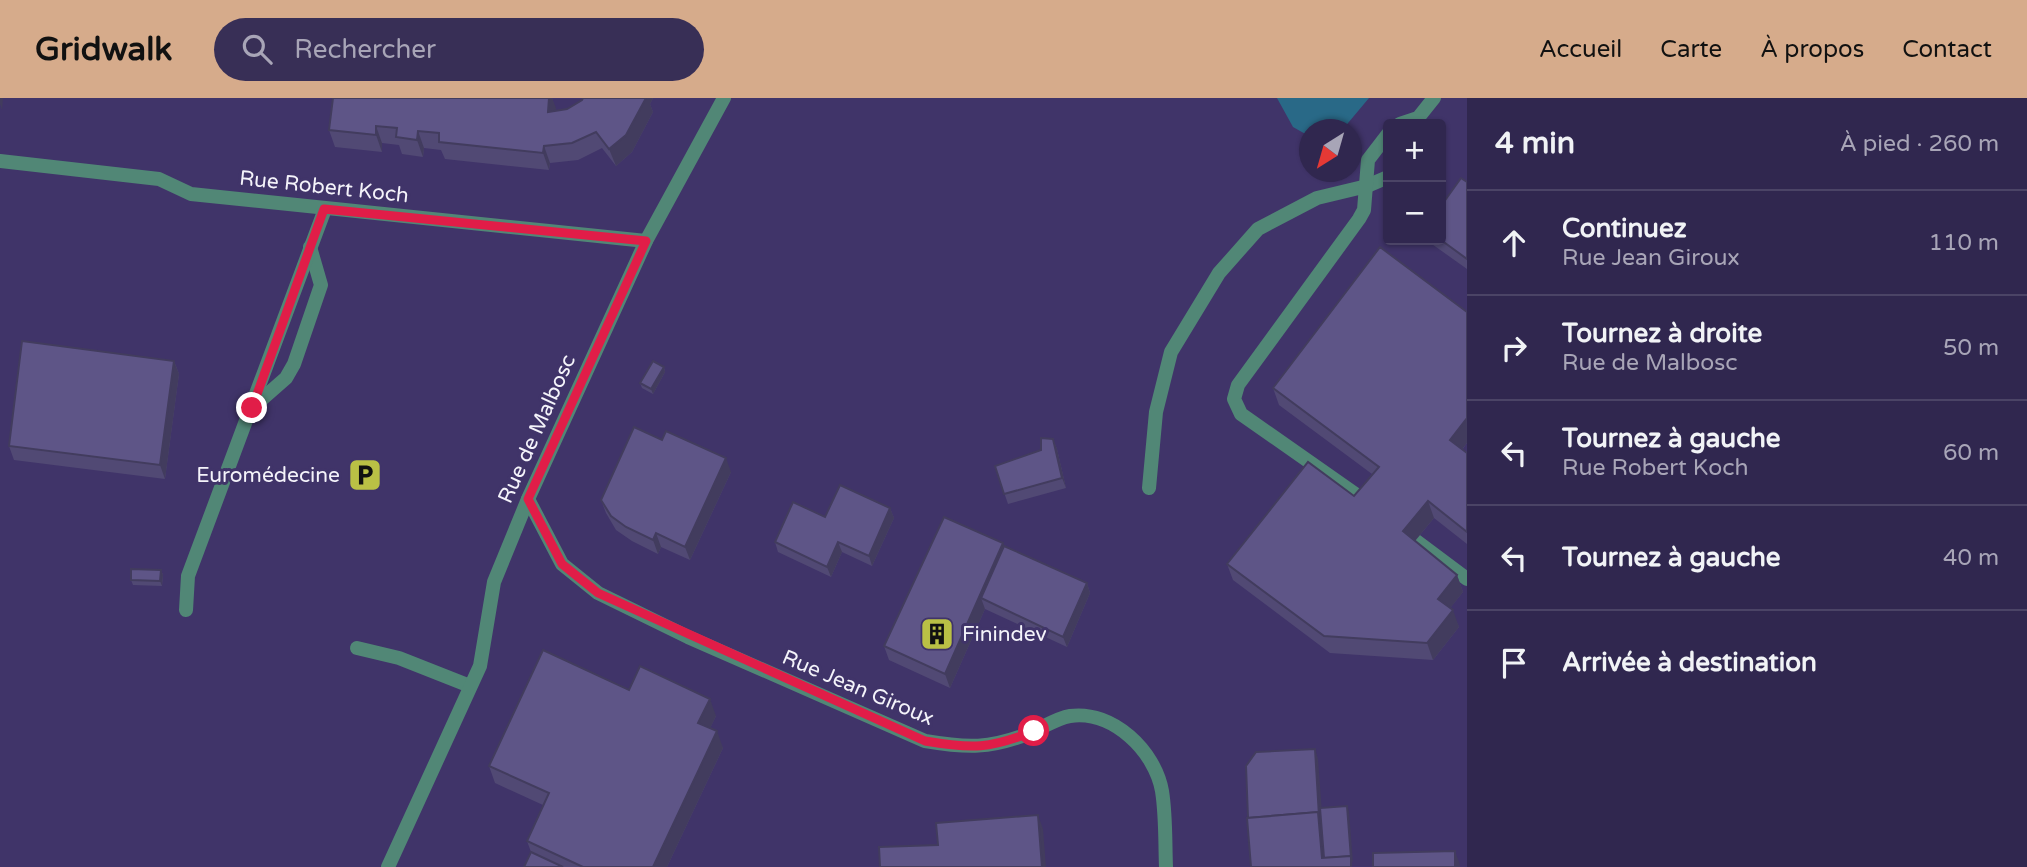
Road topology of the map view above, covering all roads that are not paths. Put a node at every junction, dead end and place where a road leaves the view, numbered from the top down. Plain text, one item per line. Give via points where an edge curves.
1 (724, 98) edge
2 (1434, 98) edge
3 (1419, 119) edge
4 (1383, 140) edge
5 (0, 161) edge
6 (1383, 179) edge
7 (1367, 186) junction
8 (324, 209) junction
9 (646, 241) junction
10 (310, 247) junction
11 (252, 408) junction
12 (1149, 488) dead end
13 (528, 499) junction
14 (1368, 503) edge
15 (1415, 540) edge
16 (1467, 579) edge
17 (186, 610) dead end
18 (357, 648) dead end
19 (470, 686) junction
20 (388, 867) edge
21 (1166, 867) edge

1 - 9 street, Rue de Malbosc
2 - 3 street
4 - 7 street via 1368,160
5 - 8 street, Rue Robert Koch via 159,179 191,194
6 - 7 street
7 - 12 street via 1317,198 1258,229 1219,273 1171,352 1156,412
7 - 14 street via 1359,219 1238,385 1234,399 1241,414
8 - 9 street, Rue Robert Koch
8 - 10 street
9 - 13 street, Rue de Malbosc
10 - 11 street
10 - 11 street via 321,285 294,363 286,378
11 - 17 street via 188,576
13 - 19 street, Rue de Malbosc via 494,582 480,666
13 - 21 street, Rue Jean Giroux via 562,564 598,593 925,741 965,748 999,745 1070,716 1104,719 1137,744 1154,769 1162,790
15 - 16 street
18 - 19 street via 398,658
19 - 20 street, Rue de Malbosc

